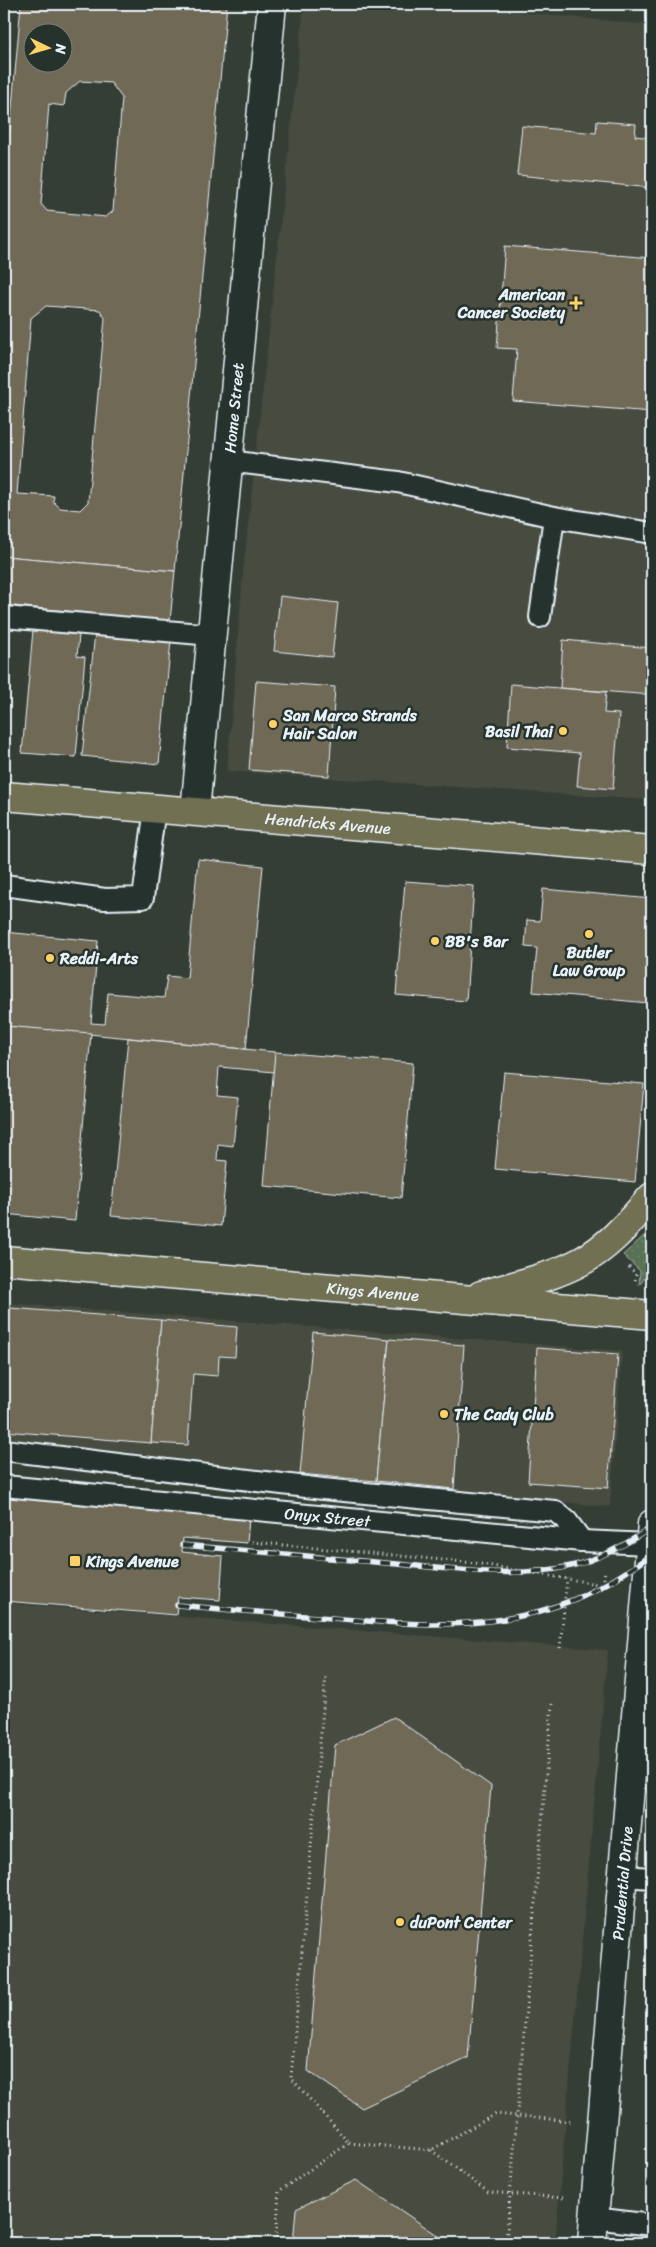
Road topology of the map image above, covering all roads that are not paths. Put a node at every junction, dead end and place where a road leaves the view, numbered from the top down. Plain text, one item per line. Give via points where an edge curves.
1 (272, 4) edge
2 (228, 461) junction
3 (554, 518) junction
4 (652, 533) edge
5 (4, 617) edge
6 (540, 618) dead end
7 (212, 635) junction
8 (4, 796) edge
9 (155, 808) junction
10 (195, 812) junction
11 (652, 850) edge
12 (4, 885) edge
13 (652, 1197) edge
14 (4, 1260) edge
15 (462, 1300) junction
16 (652, 1315) edge
17 (4, 1450) edge
18 (4, 1486) edge
19 (651, 1534) edge
20 (582, 1541) junction
21 (623, 1876) junction
22 (652, 1878) edge
23 (594, 2221) edge
24 (652, 2225) edge

1 - 2 street, Home Street
2 - 3 lane via 398,482
2 - 7 street, Home Street
3 - 4 lane
3 - 6 lane
5 - 7 lane
7 - 10 street, Home Street
8 - 9 main road, Hendricks Avenue
9 - 10 main road, Hendricks Avenue
9 - 12 lane via 142,898 106,899
10 - 11 main road, Hendricks Avenue
13 - 15 main road via 621,1231 583,1261 546,1277
14 - 15 main road, Kings Avenue
15 - 16 main road, Kings Avenue
17 - 20 lane via 296,1486 555,1511
18 - 20 lane, Onyx Street
19 - 20 lane, Onyx Street
19 - 21 street, Prudential Drive
21 - 22 lane
21 - 23 street, Prudential Drive
23 - 24 lane

